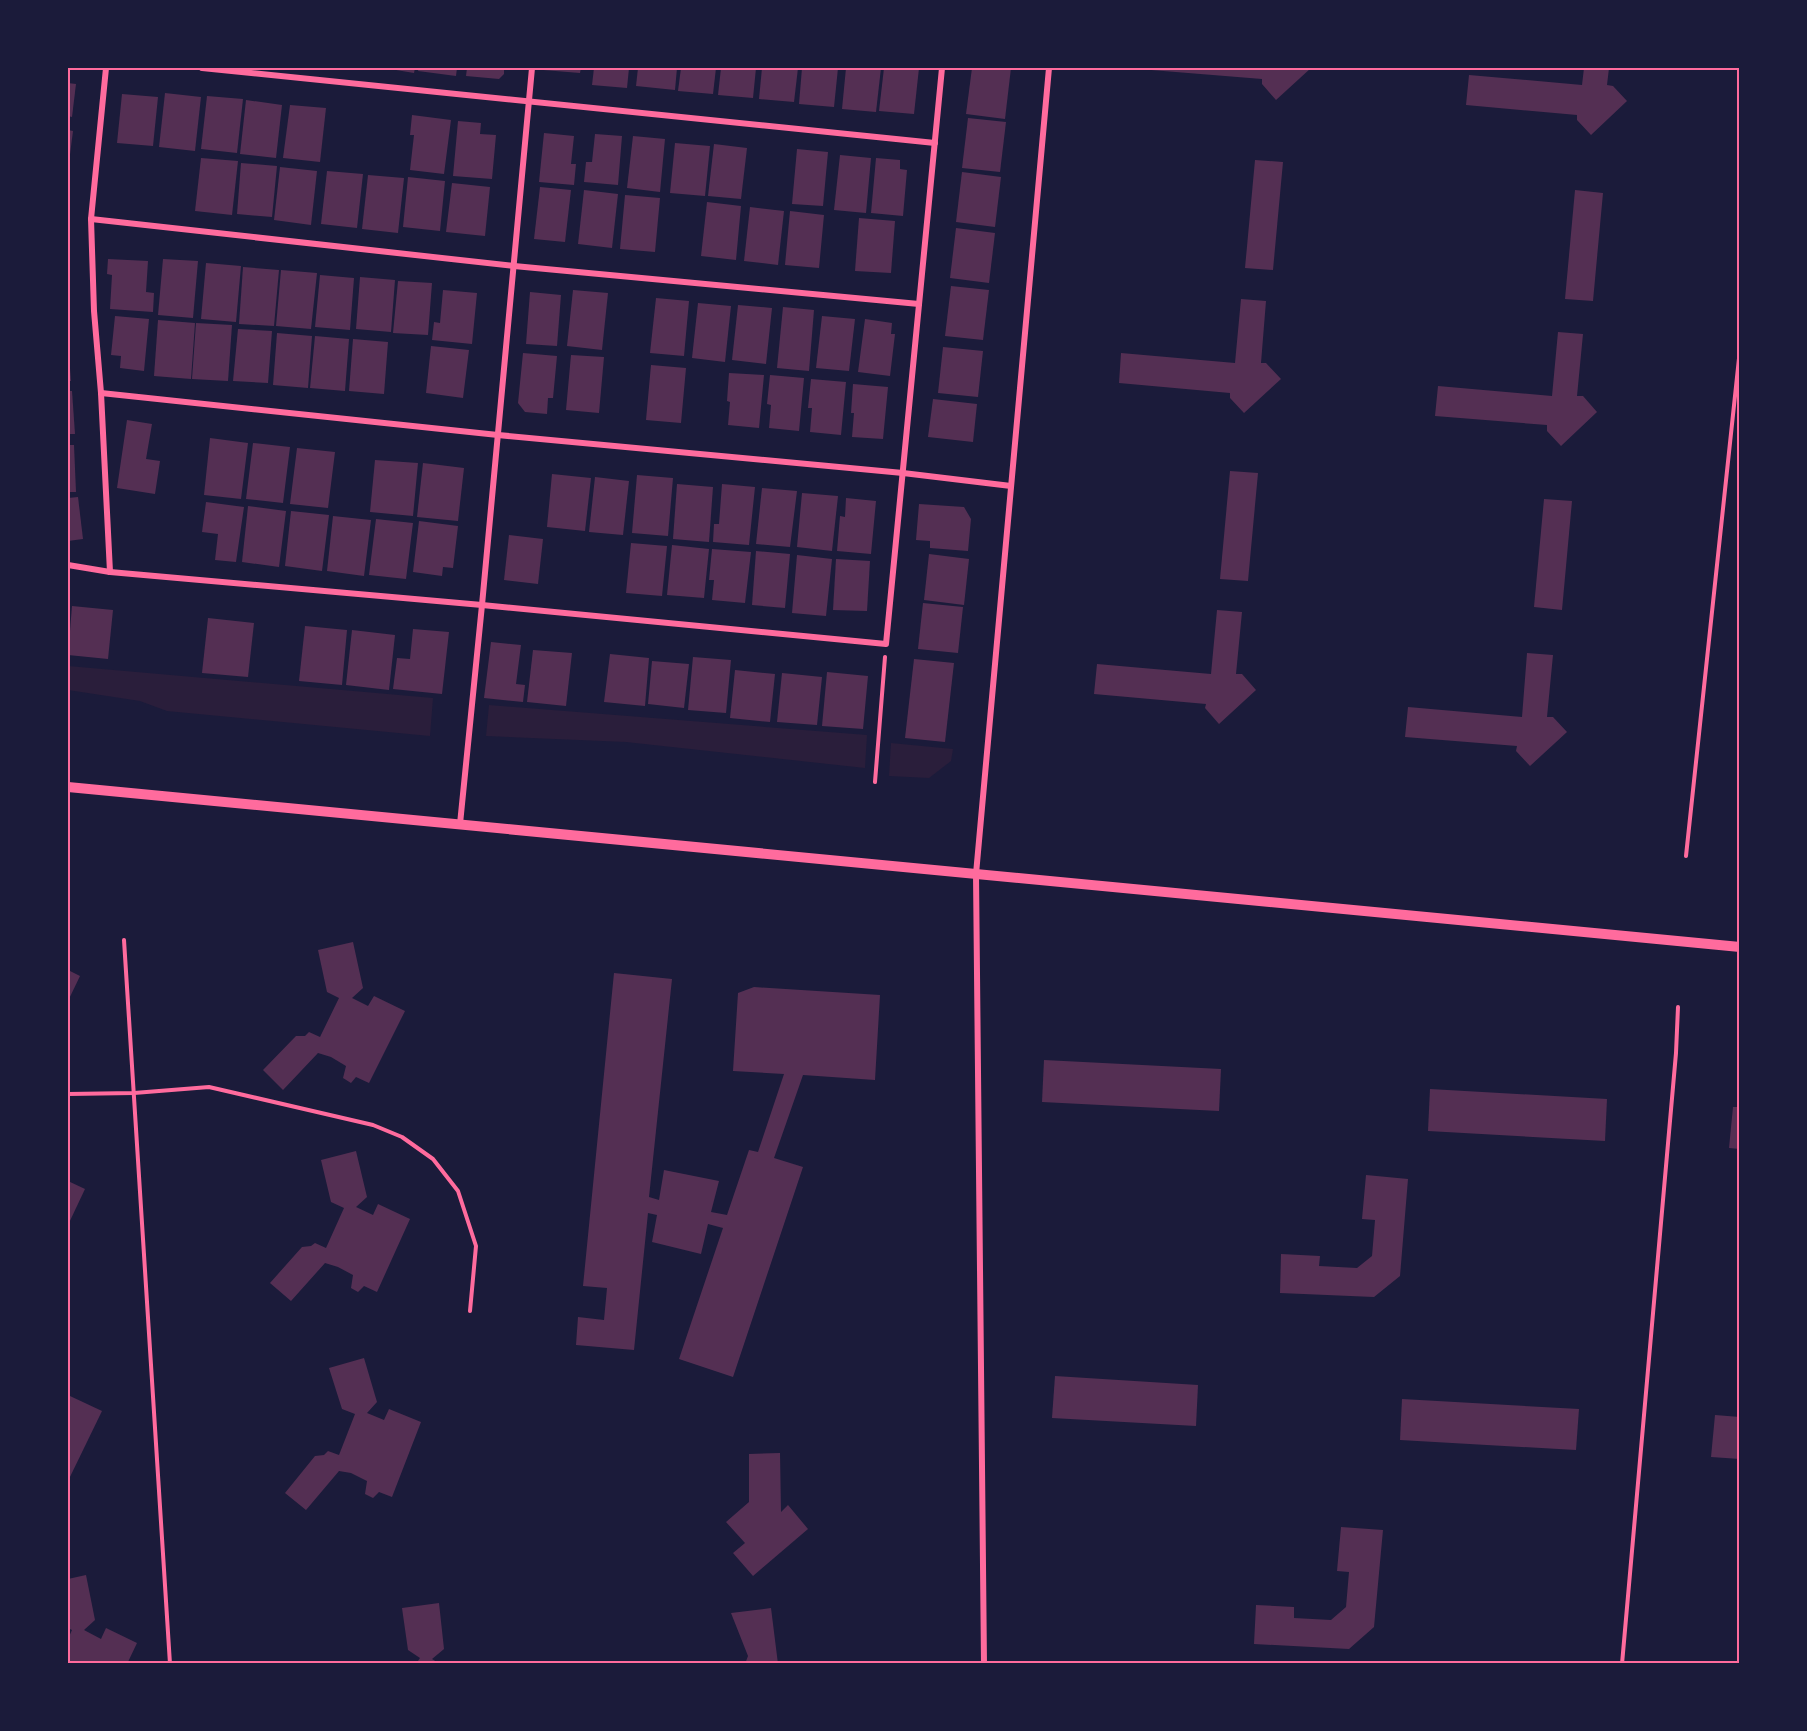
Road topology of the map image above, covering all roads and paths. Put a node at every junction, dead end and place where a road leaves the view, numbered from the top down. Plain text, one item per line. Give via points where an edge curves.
1 (106, 68) edge
2 (202, 68) edge
3 (532, 68) edge
4 (942, 68) edge
5 (1049, 68) edge
6 (529, 100) junction
7 (934, 143) junction
8 (91, 219) junction
9 (514, 266) junction
10 (919, 304) junction
11 (1740, 349) edge
12 (101, 393) junction
13 (498, 435) junction
14 (903, 473) junction
15 (1011, 486) junction
16 (68, 565) edge
17 (110, 572) junction
18 (482, 605) junction
19 (886, 644) junction
20 (875, 782) dead end
21 (68, 787) edge
22 (460, 825) junction
23 (1686, 856) dead end
24 (976, 874) junction
25 (124, 940) dead end
26 (1740, 947) edge
27 (1678, 1008) dead end
28 (134, 1093) junction
29 (68, 1094) edge
30 (470, 1311) dead end
31 (171, 1664) edge
32 (984, 1664) edge
33 (1622, 1664) edge

1 - 8 street
2 - 6 street
3 - 6 street
4 - 7 street
5 - 15 street
6 - 7 street
6 - 9 street
7 - 10 street
8 - 9 street
8 - 12 street
9 - 10 street
9 - 13 street
10 - 14 street
11 - 23 path
12 - 13 street
12 - 17 street
13 - 14 street
13 - 18 street
14 - 15 street
14 - 19 street
15 - 24 street
16 - 17 street
17 - 18 street
18 - 19 street
18 - 22 street
19 - 20 path
21 - 22 street
22 - 24 street
24 - 26 street
24 - 32 street
25 - 28 path
27 - 33 path
28 - 29 path
28 - 30 path via 208,1087 373,1125 402,1137 433,1159 458,1191 476,1245
28 - 31 path

